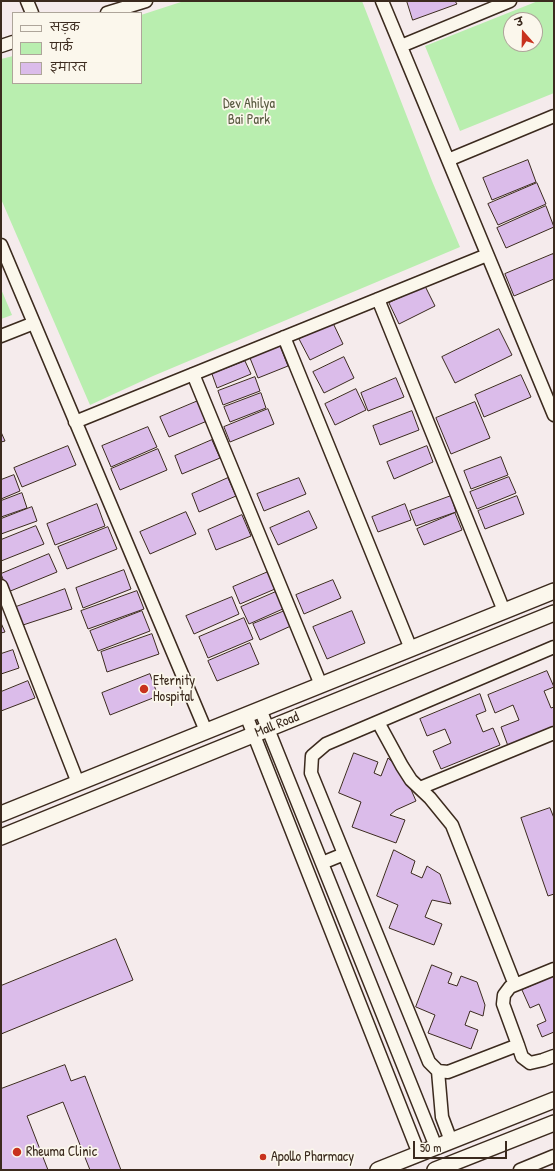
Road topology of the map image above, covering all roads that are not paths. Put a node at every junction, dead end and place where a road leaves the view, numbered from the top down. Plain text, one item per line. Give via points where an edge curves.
1 (27, 1) edge
2 (382, 1) edge
3 (510, 1) edge
4 (141, 2) edge
5 (32, 12) edge
6 (110, 12) edge
7 (12, 42) edge
8 (1, 46) edge
9 (400, 46) junction
10 (554, 116) edge
11 (448, 160) junction
12 (1, 245) edge
13 (487, 255) junction
14 (378, 299) junction
15 (34, 323) junction
16 (1, 336) edge
17 (284, 337) junction
18 (193, 374) junction
19 (554, 415) edge
20 (75, 422) junction
21 (1, 586) edge
22 (554, 591) edge
23 (504, 612) junction
24 (554, 613) edge
25 (554, 647) edge
26 (411, 649) junction
27 (320, 685) junction
28 (253, 712) junction
29 (378, 722) junction
30 (268, 729) junction
31 (206, 732) junction
32 (554, 733) edge
33 (254, 734) junction
34 (78, 783) junction
35 (420, 788) junction
36 (1, 814) edge
37 (1, 837) edge
38 (344, 854) junction
39 (322, 863) junction
40 (554, 969) edge
41 (515, 985) junction
42 (518, 1045) junction
43 (554, 1056) edge
44 (438, 1071) junction
45 (554, 1100) edge
46 (554, 1122) edge
47 (451, 1141) junction
48 (436, 1147) junction
49 (419, 1154) junction
50 (554, 1156) edge
51 (378, 1170) edge
52 (435, 1170) edge
53 (520, 1170) edge

1 - 5 street
2 - 9 street
3 - 9 street
4 - 6 street
7 - 8 street
9 - 11 street
10 - 11 street
11 - 13 street
12 - 15 street
13 - 14 street
13 - 19 street
14 - 17 street
14 - 23 street
15 - 16 street
15 - 20 street
17 - 18 street
17 - 26 street
18 - 20 street
18 - 27 street
20 - 31 street
21 - 34 street
22 - 23 street, Mall Road
23 - 26 street, Mall Road
24 - 30 street, Mall Road
25 - 29 street
26 - 27 street, Mall Road
27 - 28 street, Mall Road
28 - 30 street
28 - 31 street, Mall Road
28 - 33 street
29 - 35 street via 402,766
29 - 38 street via 326,744 312,756 311,773
30 - 33 street, Mall Road
30 - 39 street
31 - 34 street, Mall Road
32 - 35 street
33 - 37 street, Mall Road
33 - 49 street
34 - 36 street, Mall Road
35 - 41 street via 452,825
38 - 39 street
38 - 44 street via 429,1062
39 - 48 street
40 - 41 street
41 - 42 street via 504,995 503,1004
42 - 43 street via 522,1056 530,1063
42 - 44 street via 448,1072
44 - 47 street via 442,1117
45 - 47 street
46 - 52 street
47 - 48 street
48 - 49 street
49 - 51 street
50 - 53 street

